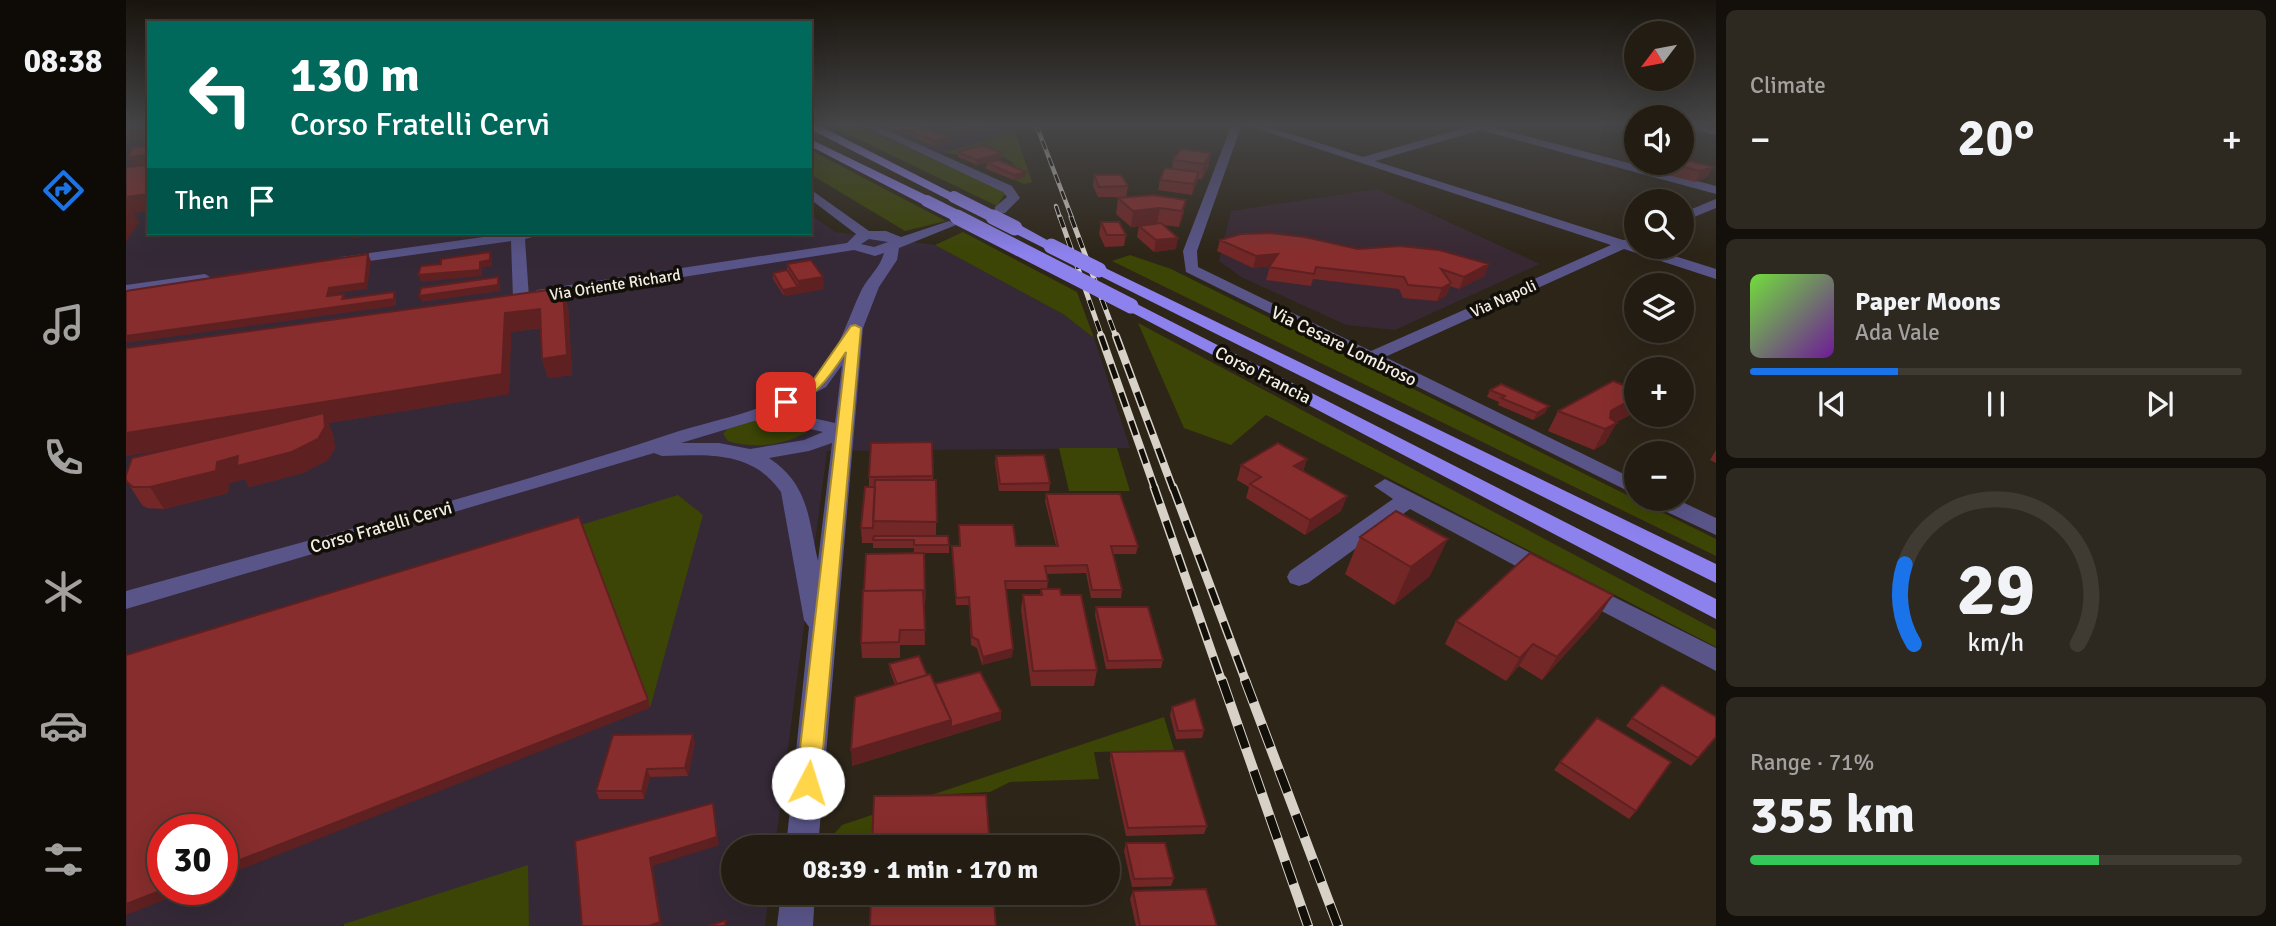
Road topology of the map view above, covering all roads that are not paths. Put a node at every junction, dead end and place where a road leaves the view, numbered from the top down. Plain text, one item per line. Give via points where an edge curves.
1 (860, 167) edge
2 (894, 167) edge
3 (960, 167) edge
4 (1221, 167) edge
5 (1383, 167) edge
6 (1635, 167) edge
7 (1716, 190) edge
8 (812, 195) edge
9 (1716, 202) edge
10 (1000, 210) dead end
11 (1694, 212) edge
12 (948, 225) dead end
13 (525, 235) edge
14 (518, 236) junction
15 (1624, 240) edge
16 (861, 244) junction
17 (1624, 245) edge
18 (894, 246) junction
19 (1676, 259) edge
20 (332, 262) edge
21 (1716, 274) edge
22 (222, 277) edge
23 (873, 284) junction
24 (126, 290) edge
25 (855, 328) junction
26 (1369, 358) junction
27 (740, 417) junction
28 (844, 431) junction
29 (636, 453) junction
30 (750, 455) junction
31 (1624, 482) edge
32 (1385, 486) dead end
33 (1409, 499) junction
34 (1683, 511) edge
35 (1716, 527) edge
36 (1716, 574) edge
37 (1299, 577) dead end
38 (126, 600) edge
39 (1716, 610) edge
40 (821, 640) junction
41 (1716, 660) edge
42 (803, 835) edge
43 (797, 905) edge
44 (795, 926) edge

1 - 39 main road, Corso Francia, bridge
2 - 36 main road, Corso Francia, bridge
3 - 10 street via 1008,189 1014,198
4 - 26 street, Via Cesare Lombroso via 1190,251 1191,269
5 - 15 street
6 - 7 street
8 - 16 street
9 - 11 street
12 - 18 street, Via Oriente Richard
13 - 14 street
14 - 16 street, Via Oriente Richard via 514,299
14 - 20 street
16 - 18 street, Via Oriente Richard
16 - 23 street
17 - 26 street, Via Napoli
18 - 23 street via 892,257
19 - 21 street
22 - 24 street
23 - 25 street
25 - 27 street, Corso Fratelli Cervi via 820,382 786,402
25 - 28 street
26 - 31 street, Via Cesare Lombroso
27 - 28 street, Corso Fratelli Cervi via 780,416
27 - 29 street, Corso Fratelli Cervi
28 - 30 street, Corso Fratelli Cervi via 810,444
28 - 40 street
29 - 30 street, Corso Fratelli Cervi via 690,447
29 - 38 street, Corso Fratelli Cervi
30 - 40 street, Corso Fratelli Cervi via 780,475 792,492
32 - 33 street
33 - 37 street
33 - 41 street
34 - 35 street
40 - 42 street
43 - 44 street

